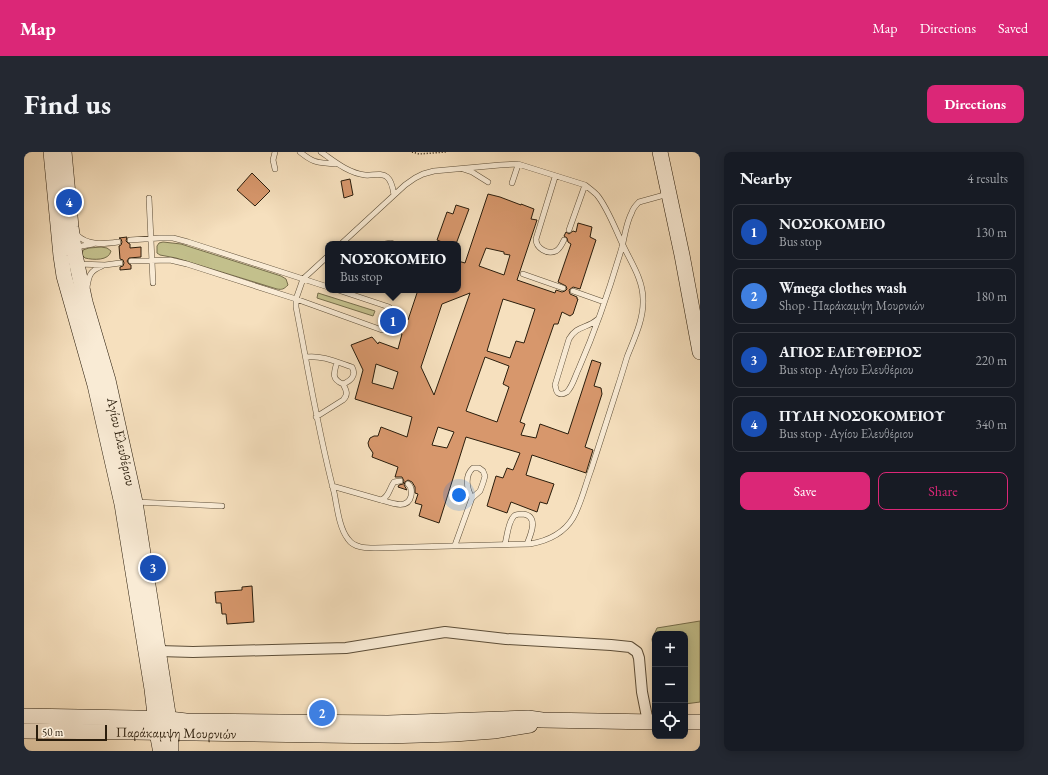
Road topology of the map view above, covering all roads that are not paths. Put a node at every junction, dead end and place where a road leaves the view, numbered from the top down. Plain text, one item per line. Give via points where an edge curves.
1 (51, 152) edge
2 (64, 152) edge
3 (275, 152) edge
4 (300, 152) edge
5 (321, 152) edge
6 (660, 152) edge
7 (337, 164) junction
8 (518, 164) junction
9 (456, 168) junction
10 (275, 169) dead end
11 (556, 177) junction
12 (488, 182) dead end
13 (512, 183) dead end
14 (585, 185) junction
15 (669, 194) junction
16 (394, 195) junction
17 (149, 198) dead end
18 (71, 227) junction
19 (569, 230) dead end
20 (151, 238) junction
21 (130, 240) dead end
22 (564, 240) dead end
23 (346, 241) edge
24 (118, 242) dead end
25 (98, 244) junction
26 (622, 245) junction
27 (68, 256) junction
28 (325, 259) edge
29 (152, 260) junction
30 (131, 261) dead end
31 (120, 263) dead end
32 (104, 265) junction
33 (523, 274) dead end
34 (303, 279) junction
35 (153, 283) dead end
36 (325, 286) edge
37 (563, 288) dead end
38 (573, 291) dead end
39 (347, 293) edge
40 (296, 299) junction
41 (85, 302) junction
42 (604, 302) junction
43 (396, 316) dead end
44 (598, 319) junction
45 (392, 330) dead end
46 (700, 352) edge
47 (306, 357) junction
48 (336, 362) junction
49 (343, 384) junction
50 (316, 417) junction
51 (400, 482) dead end
52 (408, 484) dead end
53 (332, 486) junction
54 (472, 498) junction
55 (381, 500) junction
56 (135, 502) junction
57 (222, 506) dead end
58 (505, 544) junction
59 (527, 544) junction
60 (455, 545) junction
61 (159, 652) junction
62 (153, 695) junction
63 (24, 716) edge
64 (651, 722) edge
65 (688, 722) edge
66 (700, 722) edge
67 (134, 725) junction
68 (163, 726) junction
69 (24, 732) edge
70 (164, 750) edge

1 - 27 main road, Αγίου Ελευθέριου
2 - 18 main road, Αγίου Ελευθέριου
3 - 10 lane
4 - 7 lane via 319,163
5 - 7 lane
6 - 15 main road
7 - 16 lane via 357,174 388,177
8 - 9 lane
8 - 11 lane
8 - 13 lane
9 - 12 lane via 472,172
9 - 16 lane via 423,174
11 - 14 lane
11 - 22 lane via 536,244 542,250 553,252 557,251
14 - 19 lane
14 - 26 lane via 601,200
15 - 26 lane via 635,205
15 - 46 main road
16 - 23 lane
17 - 20 lane
18 - 25 lane via 78,236
18 - 27 main road, Αγίου Ελευθέριου
20 - 21 lane
20 - 29 lane
20 - 34 lane via 173,238 188,242
24 - 25 lane
25 - 27 lane
26 - 42 lane
26 - 59 lane via 642,291 642,309 637,331 573,518 555,536
27 - 32 lane
27 - 41 main road, Αγίου Ελευθέριου
27 - 62 main road, Αγίου Ελευθέριου via 64,276 95,385 122,504
28 - 34 lane
29 - 30 lane
29 - 35 lane
29 - 40 lane via 170,260 187,264
31 - 32 lane
32 - 41 lane via 95,268 89,274
33 - 37 lane
34 - 36 lane
34 - 40 lane
38 - 42 lane
39 - 43 lane via 389,307
40 - 45 lane via 382,330
40 - 47 lane
41 - 56 main road, Αγίου Ελευθέριου via 108,380
42 - 44 lane
44 - 44 lane via 578,329 569,338 556,385 558,393 565,394 573,382
47 - 48 lane via 320,357
47 - 50 lane
48 - 49 lane via 335,378
48 - 49 lane via 352,367 354,371 353,378
49 - 50 lane via 347,392 346,397
50 - 53 lane
51 - 55 lane via 394,482 386,498
52 - 55 lane via 412,493 407,503 397,504
53 - 55 lane
53 - 60 lane via 345,534 351,543 364,548
54 - 54 lane via 480,490 485,476 479,468 469,471 468,488
54 - 60 lane
56 - 57 lane
56 - 61 main road, Αγίου Ελευθέριου
58 - 59 lane
58 - 59 lane via 511,521 518,514 532,519 533,528
58 - 60 lane
61 - 64 street via 346,648 445,632 506,639 630,647 639,658 642,692
61 - 68 main road, Αγίου Ελευθέριου
62 - 67 main road
62 - 68 main road, Αγίου Ελευθέριου
63 - 67 main road, Παράκαμψη Μουρνιών
64 - 68 main road, Παράκαμψη Μουρνιών via 528,718 388,723 186,721
65 - 66 main road
67 - 68 main road, Παράκαμψη Μουρνιών
67 - 69 main road, Παράκαμψη Μουρνιών
67 - 70 main road
68 - 70 main road

